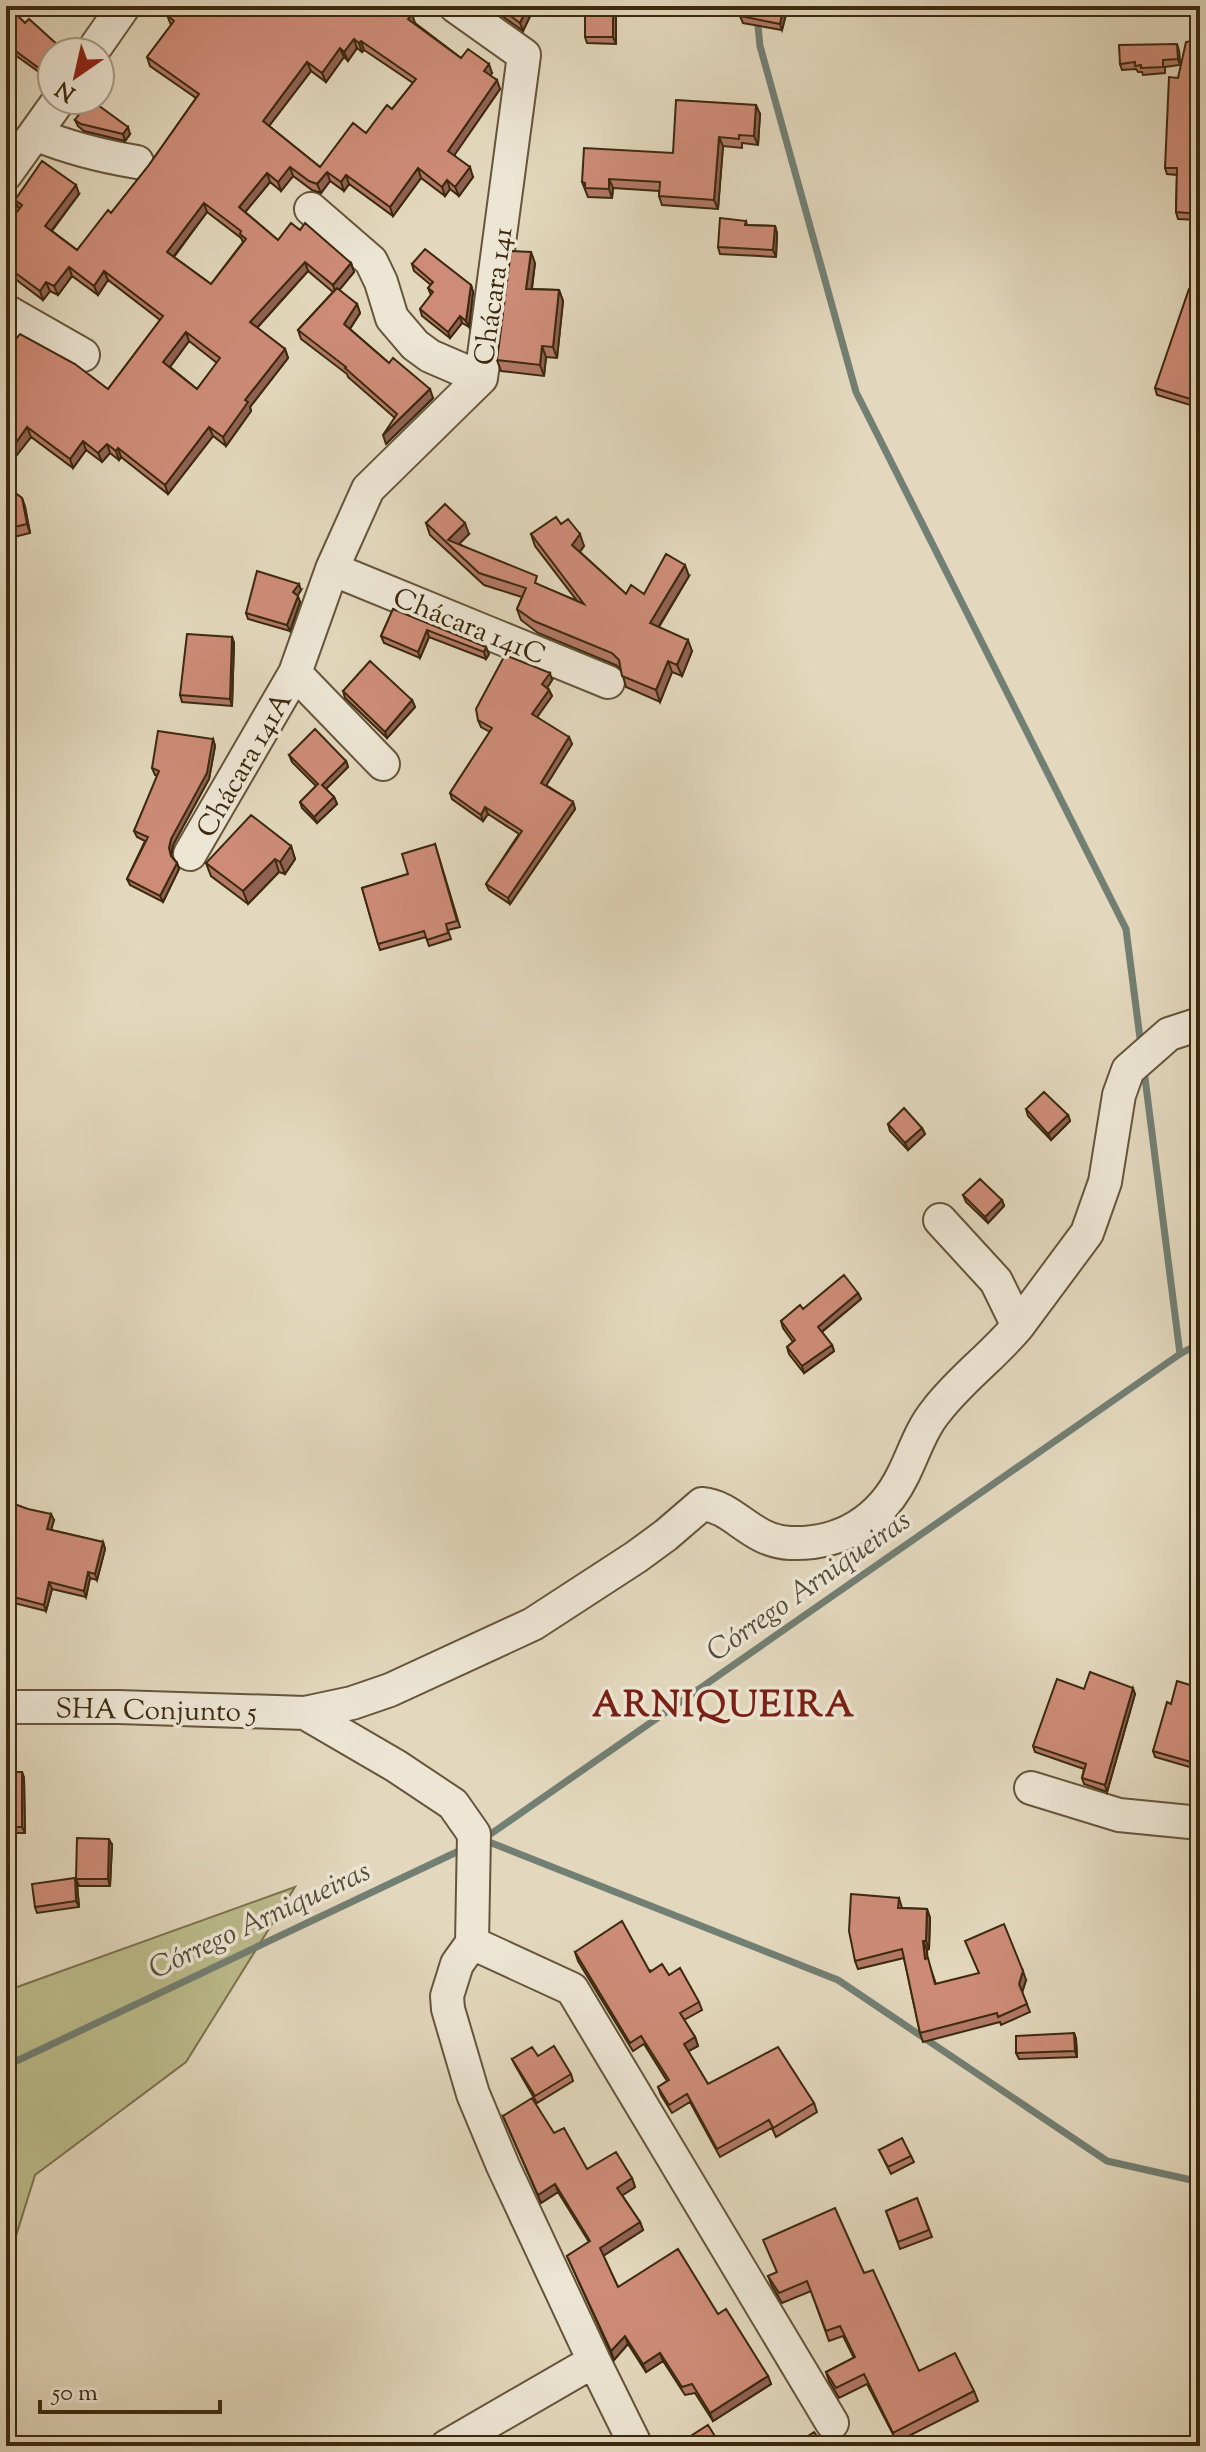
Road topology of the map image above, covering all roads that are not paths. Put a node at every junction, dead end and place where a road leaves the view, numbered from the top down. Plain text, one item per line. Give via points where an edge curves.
1 (124, 6) edge
2 (455, 6) edge
3 (103, 36) edge
4 (48, 116) edge
5 (35, 134) junction
6 (137, 162) dead end
7 (6, 174) edge
8 (311, 209) dead end
9 (6, 311) edge
10 (83, 355) dead end
11 (481, 378) junction
12 (332, 569) junction
13 (295, 673) junction
14 (608, 682) dead end
15 (383, 764) dead end
16 (190, 854) dead end
17 (1200, 1024) edge
18 (940, 1220) dead end
19 (1018, 1326) junction
20 (6, 1707) edge
21 (305, 1713) junction
22 (1031, 1788) dead end
23 (1200, 1823) edge
24 (472, 1943) junction
25 (594, 2361) junction
26 (832, 2423) dead end
27 (447, 2446) edge
28 (636, 2446) edge

1 - 3 street
2 - 11 street, Chácara 141 via 524,55
4 - 5 street
5 - 6 street via 66,147
5 - 7 street
8 - 11 street via 371,261 392,318 415,345
9 - 10 street
11 - 12 street, Chácara 141 via 368,489
12 - 13 street, Chácara 141A
12 - 14 street, Chácara 141C
13 - 15 street, Chácara 141A
13 - 16 street, Chácara 141A
17 - 19 street via 1169,1034 1128,1070 1105,1182 1087,1233
18 - 19 street via 996,1281
19 - 21 street via 934,1413 885,1504 864,1525 818,1541 788,1543 753,1533 723,1511 702,1504 646,1550 533,1624 390,1690
20 - 21 street, SHA Conjunto 5
21 - 24 street via 453,1804 474,1834
22 - 23 street via 1119,1815
24 - 25 street via 457,1964 447,1996 469,2080
24 - 26 street via 572,1989
25 - 27 street
25 - 28 street

